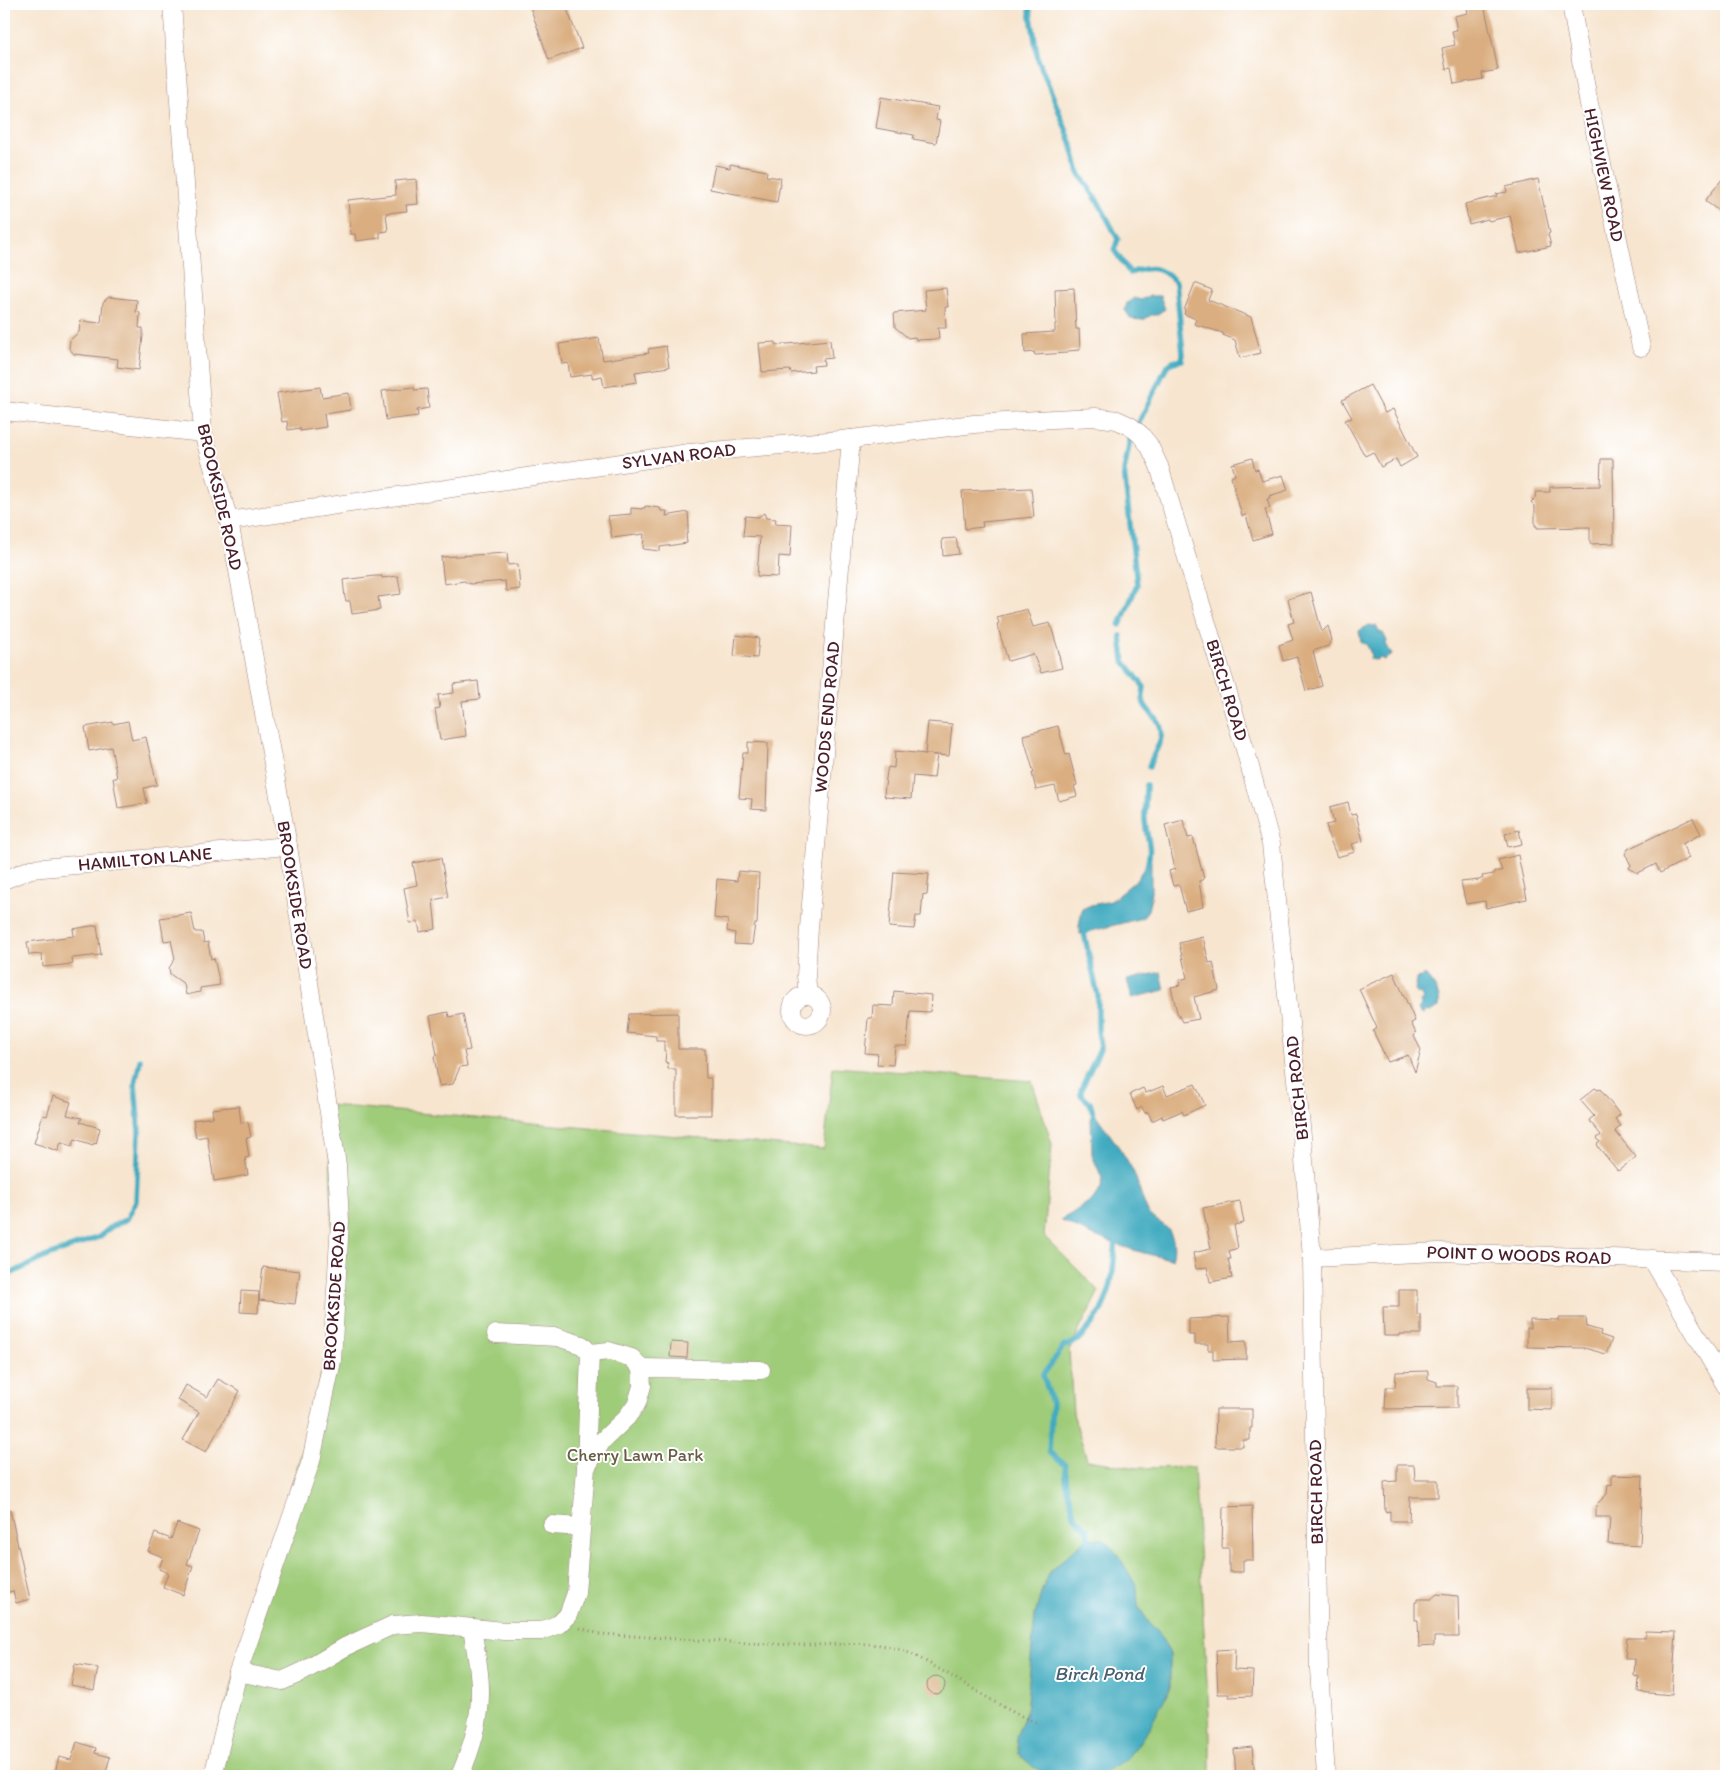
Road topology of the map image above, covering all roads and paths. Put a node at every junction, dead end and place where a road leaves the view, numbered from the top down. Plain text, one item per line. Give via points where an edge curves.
1 (172, 4) edge
2 (1571, 4) edge
3 (1641, 347) dead end
4 (4, 411) edge
5 (1135, 430) joint
6 (203, 433) junction
7 (851, 439) junction
8 (229, 521) junction
9 (288, 846) junction
10 (4, 880) edge
11 (808, 995) dead end
12 (1312, 1258) junction
13 (1652, 1259) junction
14 (1726, 1262) edge
15 (496, 1334) dead end
16 (590, 1354) junction
17 (641, 1368) junction
18 (761, 1370) dead end
19 (1726, 1386) edge
20 (586, 1468) junction
21 (552, 1525) dead end
22 (581, 1527) junction
23 (568, 1615) junction
24 (472, 1628) junction
25 (238, 1672) junction
26 (1038, 1724) dead end
27 (212, 1776) edge
28 (460, 1776) edge
29 (1326, 1776) edge

1 - 6 street, BROOKSIDE ROAD
2 - 3 street, HIGHVIEW ROAD
4 - 6 street
5 - 7 street, SYLVAN ROAD via 1116,420 1095,417 974,424
5 - 12 street, BIRCH ROAD via 1149,445 1158,466 1271,844
6 - 8 street, BROOKSIDE ROAD
7 - 8 street, SYLVAN ROAD via 689,452
7 - 11 street, WOODS END ROAD via 809,928
8 - 9 street, BROOKSIDE ROAD
9 - 10 street, HAMILTON LANE via 31,869
9 - 25 street, BROOKSIDE ROAD via 337,1165 340,1221 332,1362 311,1461
12 - 13 street, POINT O WOODS ROAD via 1439,1252
12 - 29 street, BIRCH ROAD via 1319,1669
13 - 14 street, POINT O WOODS ROAD
13 - 19 street
15 - 16 street via 557,1337 582,1345
16 - 17 street via 610,1351 632,1358
16 - 20 street
17 - 18 street
17 - 20 street via 642,1386 637,1403 628,1417 602,1440
20 - 22 street
21 - 22 street
22 - 23 street via 576,1592
23 - 24 street via 559,1624 541,1631
23 - 26 path via 579,1628 600,1634 801,1645 882,1645 920,1658
24 - 25 street via 422,1622 393,1625 282,1682
24 - 28 street via 480,1693 478,1722
25 - 27 street, BROOKSIDE ROAD

